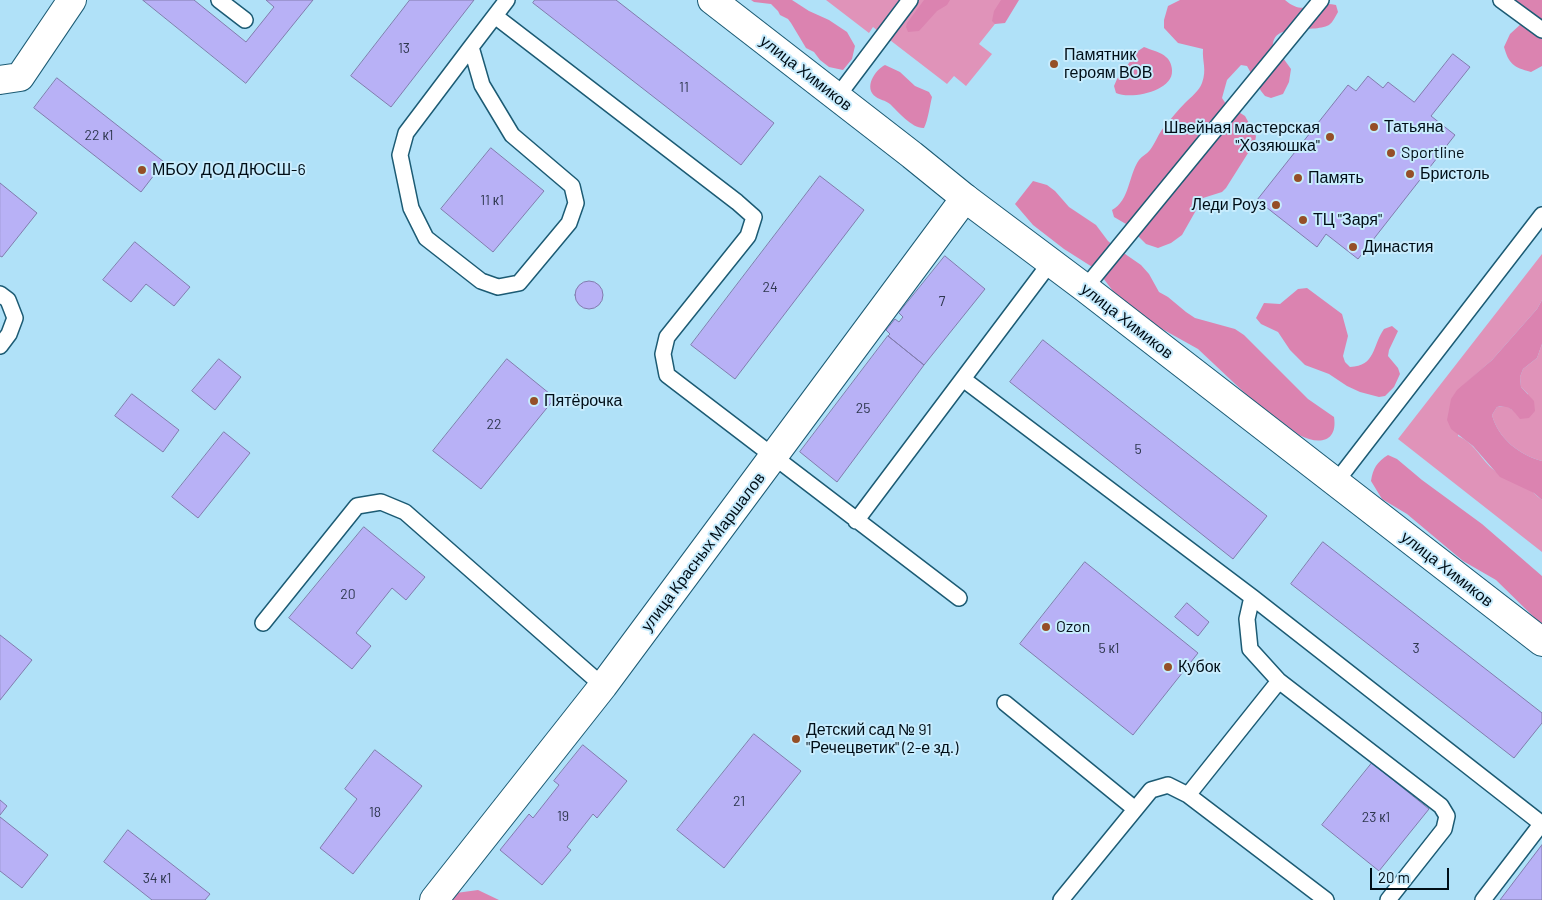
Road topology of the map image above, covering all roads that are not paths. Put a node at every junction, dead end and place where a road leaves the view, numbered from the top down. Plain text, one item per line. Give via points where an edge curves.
1 (72, 0) edge
2 (219, 0) edge
3 (507, 0) edge
4 (712, 0) edge
5 (910, 0) edge
6 (1321, 0) edge
7 (1501, 0) edge
8 (495, 16) junction
9 (245, 20) dead end
10 (1542, 30) edge
11 (471, 47) junction
12 (0, 80) edge
13 (837, 97) junction
14 (965, 198) junction
15 (1542, 215) edge
16 (1050, 263) junction
17 (1085, 288) junction
18 (0, 294) edge
19 (0, 346) edge
20 (963, 378) junction
21 (774, 457) junction
22 (1336, 482) junction
23 (856, 521) junction
24 (1252, 597) junction
25 (959, 598) dead end
26 (264, 623) dead end
27 (1542, 642) edge
28 (1279, 681) junction
29 (603, 686) junction
30 (1005, 703) dead end
31 (1188, 795) junction
32 (1135, 809) junction
33 (1542, 824) edge
34 (434, 900) edge
35 (1062, 900) edge
36 (1326, 900) edge
37 (1388, 900) edge
38 (1482, 900) edge

1 - 12 street via 20,77
2 - 9 lane
3 - 8 lane
4 - 13 street, улица Химиков
5 - 13 lane
6 - 17 lane
7 - 10 lane
8 - 11 lane
8 - 21 lane via 754,217 748,236 667,337 663,354 667,374
11 - 11 lane via 406,133 400,156 411,208 426,238 481,281 498,287 519,282 568,222 576,203 572,186 512,135 482,85
13 - 14 street, улица Химиков
14 - 16 street, улица Химиков
14 - 21 street, улица Красных Маршалов
15 - 22 lane
16 - 17 street, улица Химиков
16 - 20 lane
17 - 22 street, улица Химиков
18 - 19 lane via 8,300 15,318
20 - 23 lane
20 - 24 lane
21 - 23 lane
21 - 29 street, улица Красных Маршалов
22 - 27 street, улица Химиков
23 - 25 lane
24 - 28 lane via 1247,619 1250,649
24 - 33 lane
26 - 29 lane via 357,506 382,502 405,512
28 - 31 lane
28 - 37 lane via 1441,806 1447,816 1444,829
29 - 34 street, улица Красных Маршалов
30 - 32 lane
31 - 32 lane via 1168,785 1151,790
31 - 36 lane
32 - 35 lane
33 - 38 lane

